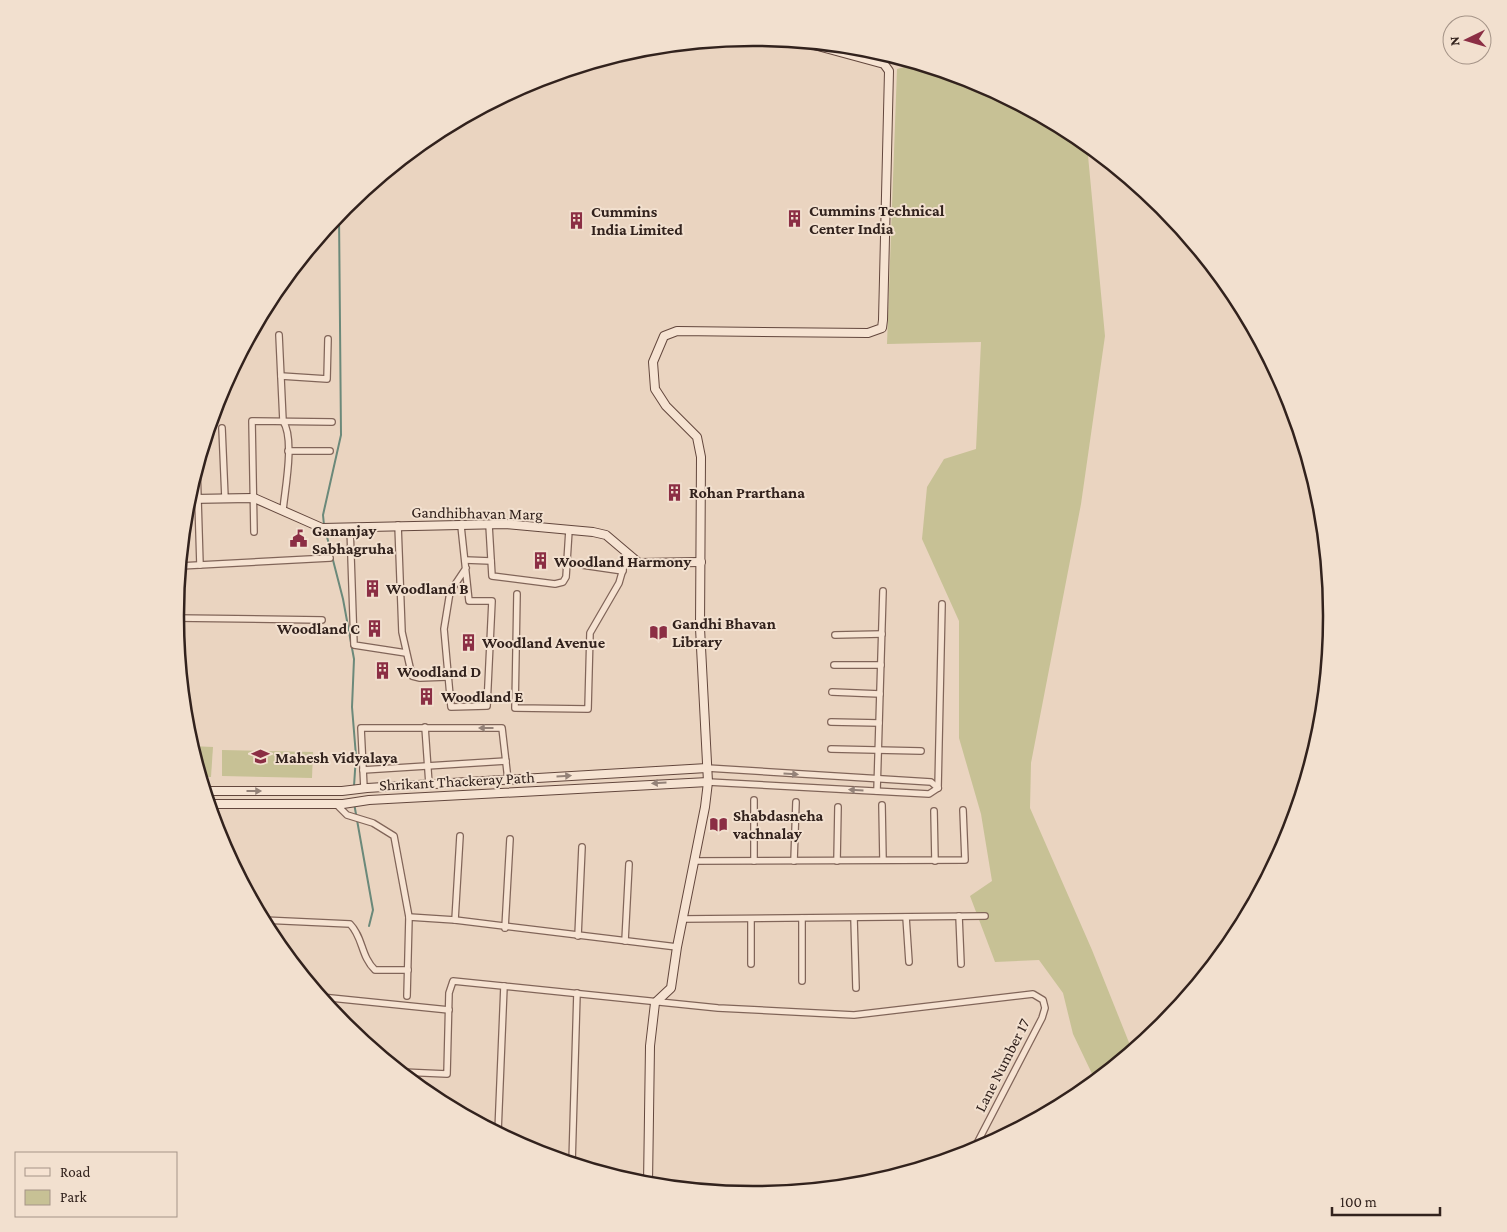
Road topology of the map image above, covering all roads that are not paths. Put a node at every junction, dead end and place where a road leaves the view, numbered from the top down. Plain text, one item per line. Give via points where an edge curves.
1 (848, 54) edge
2 (279, 335) dead end
3 (328, 339) dead end
4 (281, 376) junction
5 (283, 421) junction
6 (332, 422) dead end
7 (222, 428) dead end
8 (288, 451) junction
9 (330, 451) dead end
10 (198, 492) edge
11 (225, 498) junction
12 (254, 498) junction
13 (198, 499) junction
14 (283, 510) junction
15 (489, 525) junction
16 (398, 526) junction
17 (461, 526) junction
18 (350, 527) junction
19 (569, 530) junction
20 (254, 532) dead end
21 (627, 555) junction
22 (330, 558) dead end
23 (465, 560) junction
24 (491, 561) junction
25 (701, 562) junction
26 (200, 565) junction
27 (582, 565) dead end
28 (186, 566) edge
29 (466, 568) junction
30 (623, 571) junction
31 (883, 591) dead end
32 (517, 594) dead end
33 (942, 604) dead end
34 (184, 618) edge
35 (322, 620) dead end
36 (882, 634) junction
37 (835, 635) dead end
38 (406, 652) junction
39 (834, 665) dead end
40 (881, 665) junction
41 (448, 678) junction
42 (832, 692) dead end
43 (880, 694) junction
44 (831, 722) dead end
45 (879, 723) junction
46 (425, 728) junction
47 (831, 749) dead end
48 (878, 750) junction
49 (921, 751) dead end
50 (506, 761) junction
51 (428, 767) junction
52 (707, 768) junction
53 (363, 770) junction
54 (768, 772) junction
55 (508, 780) junction
56 (877, 780) junction
57 (708, 782) junction
58 (429, 784) junction
59 (769, 785) junction
60 (938, 788) junction
61 (361, 789) junction
62 (212, 791) edge
63 (877, 791) junction
64 (754, 800) dead end
65 (796, 802) dead end
66 (216, 804) edge
67 (339, 804) junction
68 (882, 805) dead end
69 (838, 806) dead end
70 (963, 810) dead end
71 (934, 811) dead end
72 (460, 836) dead end
73 (510, 839) dead end
74 (582, 847) dead end
75 (883, 860) junction
76 (935, 860) junction
77 (694, 861) junction
78 (754, 861) junction
79 (794, 861) junction
80 (837, 861) junction
81 (629, 864) dead end
82 (959, 916) junction
83 (986, 916) dead end
84 (408, 917) junction
85 (906, 917) junction
86 (802, 918) junction
87 (854, 918) junction
88 (682, 919) junction
89 (751, 919) junction
90 (272, 920) edge
91 (455, 920) junction
92 (505, 928) junction
93 (578, 936) junction
94 (625, 941) junction
95 (676, 947) junction
96 (909, 962) dead end
97 (751, 964) dead end
98 (961, 964) dead end
99 (408, 970) junction
100 (802, 981) dead end
101 (504, 986) junction
102 (856, 988) dead end
103 (577, 993) junction
104 (407, 996) dead end
105 (331, 998) edge
106 (655, 1003) junction
107 (448, 1010) junction
108 (413, 1072) edge
109 (498, 1125) edge
110 (980, 1138) edge
111 (572, 1157) edge
112 (648, 1176) edge

1 - 25 street via 884,64 888,71 882,328 868,333 677,331 664,336 653,362 655,389 666,406 697,436 701,457
2 - 4 street
3 - 4 street via 326,379
4 - 5 street
5 - 6 street
5 - 8 street via 287,427
5 - 12 street via 252,421
7 - 11 street
8 - 9 street
8 - 14 street
10 - 13 street
11 - 12 street, Gandhibhavan Marg
11 - 13 street, Gandhibhavan Marg
12 - 14 street, Gandhibhavan Marg
12 - 20 street
13 - 26 street
14 - 18 street, Gandhibhavan Marg via 325,528
15 - 17 street, Gandhibhavan Marg
15 - 19 street, Gandhibhavan Marg
15 - 24 street
16 - 17 street, Gandhibhavan Marg
16 - 18 street, Gandhibhavan Marg
16 - 38 street via 402,632
17 - 23 street
18 - 38 street via 354,645
19 - 21 street, Gandhibhavan Marg via 606,535
19 - 24 street via 563,582 554,584 492,576
21 - 25 street, Gandhibhavan Marg via 639,563
21 - 30 street
22 - 26 street
23 - 24 street
23 - 29 street
25 - 52 street via 700,628
26 - 28 street
27 - 30 street
29 - 41 street via 450,592 447,607 444,629
29 - 41 street via 469,601 492,601 487,706 451,707
30 - 32 street via 620,583 590,632 588,709 515,708
31 - 36 street
33 - 60 street
34 - 35 street
36 - 37 street
36 - 40 street
38 - 41 street via 412,676
39 - 40 street
40 - 43 street
42 - 43 street
43 - 45 street
44 - 45 street
45 - 48 street
50 -> 46 street via 502,728
46 - 51 street
46 - 53 street via 361,728
47 - 48 street
48 - 49 street
48 - 56 street
50 - 51 street
50 - 55 street
51 - 53 street
51 - 58 street
52 - 54 street
55 -> 52 street, Shrikant Thackeray Path
52 - 57 street
53 - 61 street
54 -> 56 street
54 - 59 street
55 - 58 street, Shrikant Thackeray Path
56 - 60 street via 931,782
56 - 63 street
57 - 59 street
57 -> 67 street, Shrikant Thackeray Path
57 - 77 street
58 - 61 street, Shrikant Thackeray Path
63 -> 59 street
60 - 63 street via 929,794
62 -> 61 street, Shrikant Thackeray Path
64 - 78 street
65 - 79 street
66 - 67 street, Shrikant Thackeray Path
67 - 84 street via 347,816 373,822 394,836
68 - 75 street
69 - 80 street
70 - 76 street via 965,860
71 - 76 street
72 - 91 street
73 - 92 street
74 - 93 street
75 - 76 street
75 - 80 street
77 - 78 street
77 - 88 street
78 - 79 street
79 - 80 street
81 - 94 street
82 - 83 street
82 - 85 street
82 - 98 street
84 - 91 street
84 - 99 street
85 - 87 street
85 - 96 street
86 - 87 street
86 - 89 street
86 - 100 street
87 - 102 street
88 - 89 street
88 - 95 street
89 - 97 street
90 - 99 street via 350,924 358,932 368,963 375,970
91 - 92 street
92 - 93 street
93 - 94 street
94 - 95 street
95 - 106 street via 671,988
99 - 104 street
101 - 103 street
101 - 107 street via 453,981
101 - 109 street
103 - 106 street
103 - 111 street
105 - 107 street
106 - 110 street, Lane Number 17 via 854,1014 1033,994 1043,1000 1042,1018
106 - 112 street via 650,1046
107 - 108 street via 448,1074

